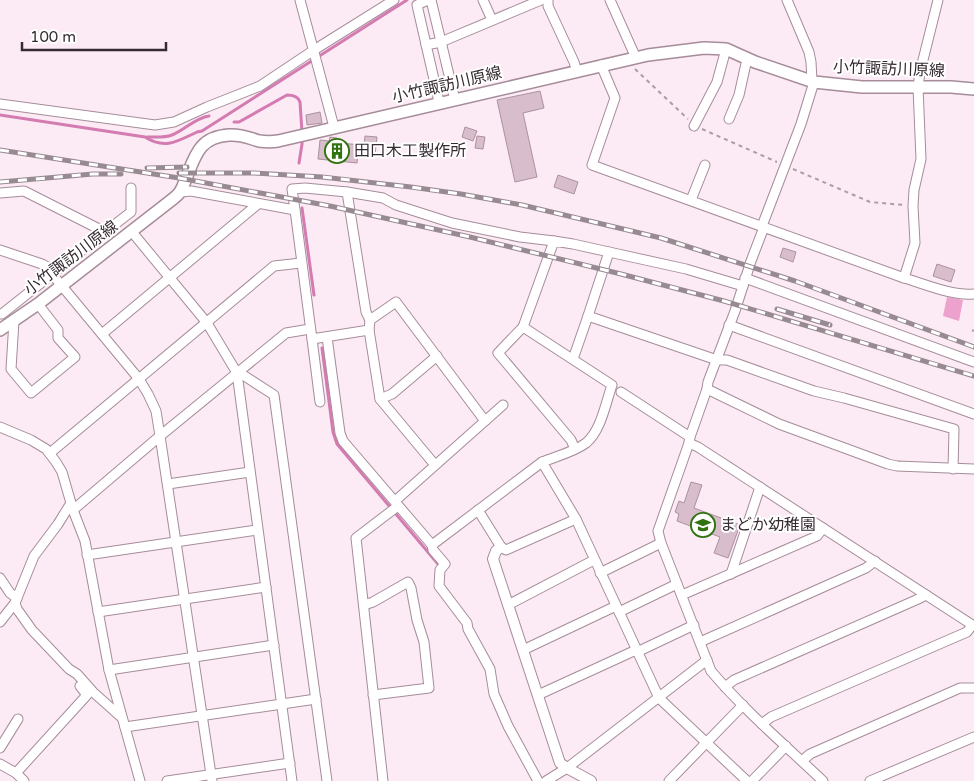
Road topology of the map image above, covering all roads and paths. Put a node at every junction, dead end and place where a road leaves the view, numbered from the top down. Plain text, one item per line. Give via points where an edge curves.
1 (300, 0) edge
2 (394, 0) edge
3 (429, 0) edge
4 (483, 0) edge
5 (541, 0) edge
6 (548, 0) edge
7 (610, 0) edge
8 (787, 0) edge
9 (938, 0) edge
10 (492, 20) junction
11 (441, 42) junction
12 (426, 45) junction
13 (726, 49) junction
14 (314, 51) junction
15 (631, 59) junction
16 (747, 59) junction
17 (601, 66) junction
18 (577, 72) junction
19 (813, 82) junction
20 (918, 87) junction
21 (974, 89) edge
22 (455, 100) junction
23 (0, 104) edge
24 (438, 104) junction
25 (729, 119) dead end
26 (694, 126) junction
27 (334, 128) junction
28 (705, 165) dead end
29 (784, 165) junction
30 (131, 188) dead end
31 (181, 192) junction
32 (348, 192) junction
33 (0, 193) edge
34 (691, 200) junction
35 (258, 204) junction
36 (913, 206) junction
37 (295, 210) junction
38 (763, 226) junction
39 (105, 232) junction
40 (132, 232) junction
41 (554, 241) junction
42 (0, 250) edge
43 (609, 252) junction
44 (301, 263) junction
45 (54, 273) junction
46 (170, 278) junction
47 (904, 278) junction
48 (744, 282) junction
49 (61, 285) junction
50 (974, 294) edge
51 (38, 304) junction
52 (1, 314) edge
53 (588, 316) junction
54 (370, 320) junction
55 (13, 322) junction
56 (207, 323) junction
57 (729, 325) junction
58 (523, 327) junction
59 (310, 329) junction
60 (0, 330) edge
61 (369, 330) junction
62 (102, 334) junction
63 (327, 337) junction
64 (312, 340) junction
65 (437, 356) junction
66 (573, 359) junction
67 (717, 360) junction
68 (974, 362) edge
69 (237, 373) junction
70 (139, 379) junction
71 (707, 388) junction
72 (621, 392) dead end
73 (380, 399) junction
74 (320, 402) dead end
75 (503, 405) dead end
76 (974, 414) edge
77 (485, 421) junction
78 (0, 427) edge
79 (160, 436) junction
80 (689, 440) junction
81 (574, 449) junction
82 (50, 453) junction
83 (542, 462) junction
84 (435, 465) junction
85 (953, 469) junction
86 (974, 469) edge
87 (250, 472) junction
88 (168, 484) junction
89 (760, 487) junction
90 (72, 507) junction
91 (395, 507) junction
92 (478, 510) junction
93 (576, 519) junction
94 (823, 528) junction
95 (258, 530) junction
96 (176, 542) junction
97 (661, 543) junction
98 (432, 544) junction
99 (501, 547) junction
100 (87, 555) junction
101 (594, 560) junction
102 (875, 561) junction
103 (600, 573) junction
104 (731, 574) junction
105 (0, 578) edge
106 (677, 584) junction
107 (266, 588) junction
108 (926, 594) junction
109 (682, 595) junction
110 (185, 599) junction
111 (16, 601) junction
112 (508, 605) junction
113 (364, 606) junction
114 (617, 609) junction
115 (98, 612) junction
116 (0, 622) edge
117 (694, 625) junction
118 (973, 626) edge
119 (700, 642) junction
120 (274, 645) junction
121 (523, 650) junction
122 (637, 651) junction
123 (193, 657) junction
124 (707, 660) junction
125 (68, 669) junction
126 (109, 670) junction
127 (725, 687) junction
128 (974, 688) edge
129 (373, 695) junction
130 (538, 695) junction
131 (659, 698) junction
132 (316, 699) junction
133 (282, 704) junction
134 (744, 705) junction
135 (202, 716) junction
136 (122, 718) junction
137 (18, 719) dead end
138 (762, 724) junction
139 (125, 728) junction
140 (974, 737) edge
141 (707, 743) junction
142 (786, 746) junction
143 (0, 748) edge
144 (802, 760) junction
145 (290, 763) junction
146 (0, 764) edge
147 (567, 768) junction
148 (16, 773) junction
149 (211, 778) edge
150 (24, 781) edge
151 (140, 781) edge
152 (167, 781) edge
153 (292, 781) edge
154 (327, 781) edge
155 (383, 781) edge
156 (538, 781) edge
157 (546, 781) edge
158 (591, 781) edge
159 (669, 781) edge
160 (747, 781) edge
161 (752, 781) edge
162 (823, 781) edge
163 (870, 781) edge

1 - 14 street
2 - 14 street
3 - 11 street
3 - 12 street via 417,5
4 - 10 street
5 - 10 street
6 - 18 street
7 - 15 street
8 - 19 street via 809,52
9 - 20 street
10 - 11 street
11 - 12 street
11 - 22 street
12 - 24 street
13 - 15 main road, 小竹諏訪川原線 via 704,48
13 - 16 main road, 小竹諏訪川原線
13 - 26 street via 717,82
14 - 23 street via 260,86 174,122 155,125
14 - 27 street
15 - 17 main road, 小竹諏訪川原線
15 - 26 path
16 - 19 main road, 小竹諏訪川原線
16 - 25 street via 739,95
17 - 18 main road, 小竹諏訪川原線
17 - 34 street via 616,98 592,165
18 - 22 main road, 小竹諏訪川原線
19 - 20 main road, 小竹諏訪川原線 via 862,87
19 - 29 street via 801,124
20 - 21 main road, 小竹諏訪川原線
20 - 36 street via 921,159
22 - 24 main road, 小竹諏訪川原線
24 - 27 main road, 小竹諏訪川原線
26 - 29 path
27 - 31 main road, 小竹諏訪川原線 via 268,142 243,135 213,138 196,153
28 - 34 street
29 - 36 path via 870,202
29 - 38 street
30 - 39 street via 131,212
31 - 35 street via 191,191
31 - 40 main road, 小竹諏訪川原線
32 - 37 street via 292,189
32 - 41 street via 382,198 396,206 452,223
32 - 54 street via 366,312
33 - 39 street via 24,191
34 - 38 street
35 - 37 street
35 - 46 street
36 - 47 street via 915,243
37 - 44 street
38 - 47 street
38 - 48 street
39 - 45 street
40 - 46 street
40 - 49 main road, 小竹諏訪川原線
41 - 43 street
41 - 58 street
42 - 45 street via 42,264
43 - 48 street
43 - 53 street
44 - 56 street via 274,266
44 - 59 street
45 - 49 street
45 - 52 street
46 - 56 street
46 - 62 street
47 - 50 street via 964,295
48 - 57 street
48 - 68 street
49 - 51 main road, 小竹諏訪川原線
49 - 62 street
51 - 55 main road, 小竹諏訪川原線
51 - 55 street via 58,330 58,338 75,358 31,393 11,369
52 - 55 street
53 - 66 street
53 - 67 street
54 - 61 street
54 - 65 street via 396,302
55 - 60 main road, 小竹諏訪川原線
56 - 69 street
56 - 70 street
57 - 67 street
57 - 76 street
58 - 66 street
58 - 81 street via 498,353 571,440
59 - 64 street
59 - 69 street via 286,333
61 - 63 street
61 - 73 street
62 - 70 street
63 - 64 street
63 - 91 street via 343,441
64 - 74 street
65 - 73 street via 392,394
65 - 77 street
66 - 81 street via 612,385 594,434
67 - 71 street
67 - 85 street via 727,360 814,391 954,429
69 - 79 street
69 - 87 street
69 - 132 street via 274,395
70 - 79 street via 156,411
70 - 82 street
71 - 80 street
71 - 85 street via 779,424 888,464
72 - 80 street
73 - 84 street
75 - 77 street
77 - 84 street
78 - 82 street via 41,445
79 - 88 street
79 - 90 street
80 - 89 street
80 - 97 street via 658,531
81 - 83 street
82 - 90 street via 62,472
83 - 92 street
83 - 93 street
84 - 91 street
85 - 86 street
87 - 88 street
87 - 95 street
88 - 96 street
89 - 94 street
89 - 104 street
90 - 100 street
90 - 111 street via 34,556
91 - 98 street
91 - 113 street via 356,538
92 - 98 street
92 - 99 street
93 - 99 street via 506,550
93 - 101 street
94 - 102 street
94 - 104 street via 817,536
95 - 96 street
95 - 107 street
96 - 100 street
96 - 110 street
97 - 103 street
97 - 106 street
98 - 156 street via 445,564 440,570 439,586 467,623 490,669 494,694 508,726
99 - 112 street via 493,559
100 - 115 street
101 - 103 street
101 - 112 street
102 - 108 street
102 - 119 street via 866,568
103 - 114 street
104 - 109 street
105 - 111 street
106 - 109 street
106 - 114 street
107 - 110 street
107 - 120 street
108 - 118 street
108 - 127 street via 734,680
109 - 117 street
110 - 115 street
110 - 123 street
111 - 116 street
111 - 125 street via 17,609 32,630
112 - 121 street
113 - 129 street
113 - 129 street via 408,582 424,642 429,688
114 - 121 street
114 - 122 street
115 - 126 street
117 - 119 street
117 - 122 street
118 - 138 street via 967,632 771,717
119 - 124 street
120 - 123 street
120 - 133 street
121 - 130 street
122 - 130 street
122 - 131 street
123 - 126 street
123 - 135 street
124 - 127 street via 711,671
124 - 131 street
125 - 136 street
125 - 148 street via 87,695
126 - 136 street
127 - 134 street
128 - 144 street via 960,688
129 - 155 street
130 - 147 street via 560,763
131 - 141 street
131 - 147 street
132 - 133 street
132 - 154 street
133 - 135 street
133 - 145 street
134 - 138 street
134 - 141 street
135 - 139 street
135 - 149 street
136 - 139 street
137 - 143 street
138 - 142 street
139 - 151 street
140 - 163 street
141 - 159 street
141 - 160 street
142 - 144 street
142 - 161 street
144 - 162 street
145 - 149 street
145 - 153 street
146 - 148 street
147 - 157 street
147 - 158 street
148 - 150 street
149 - 152 street

